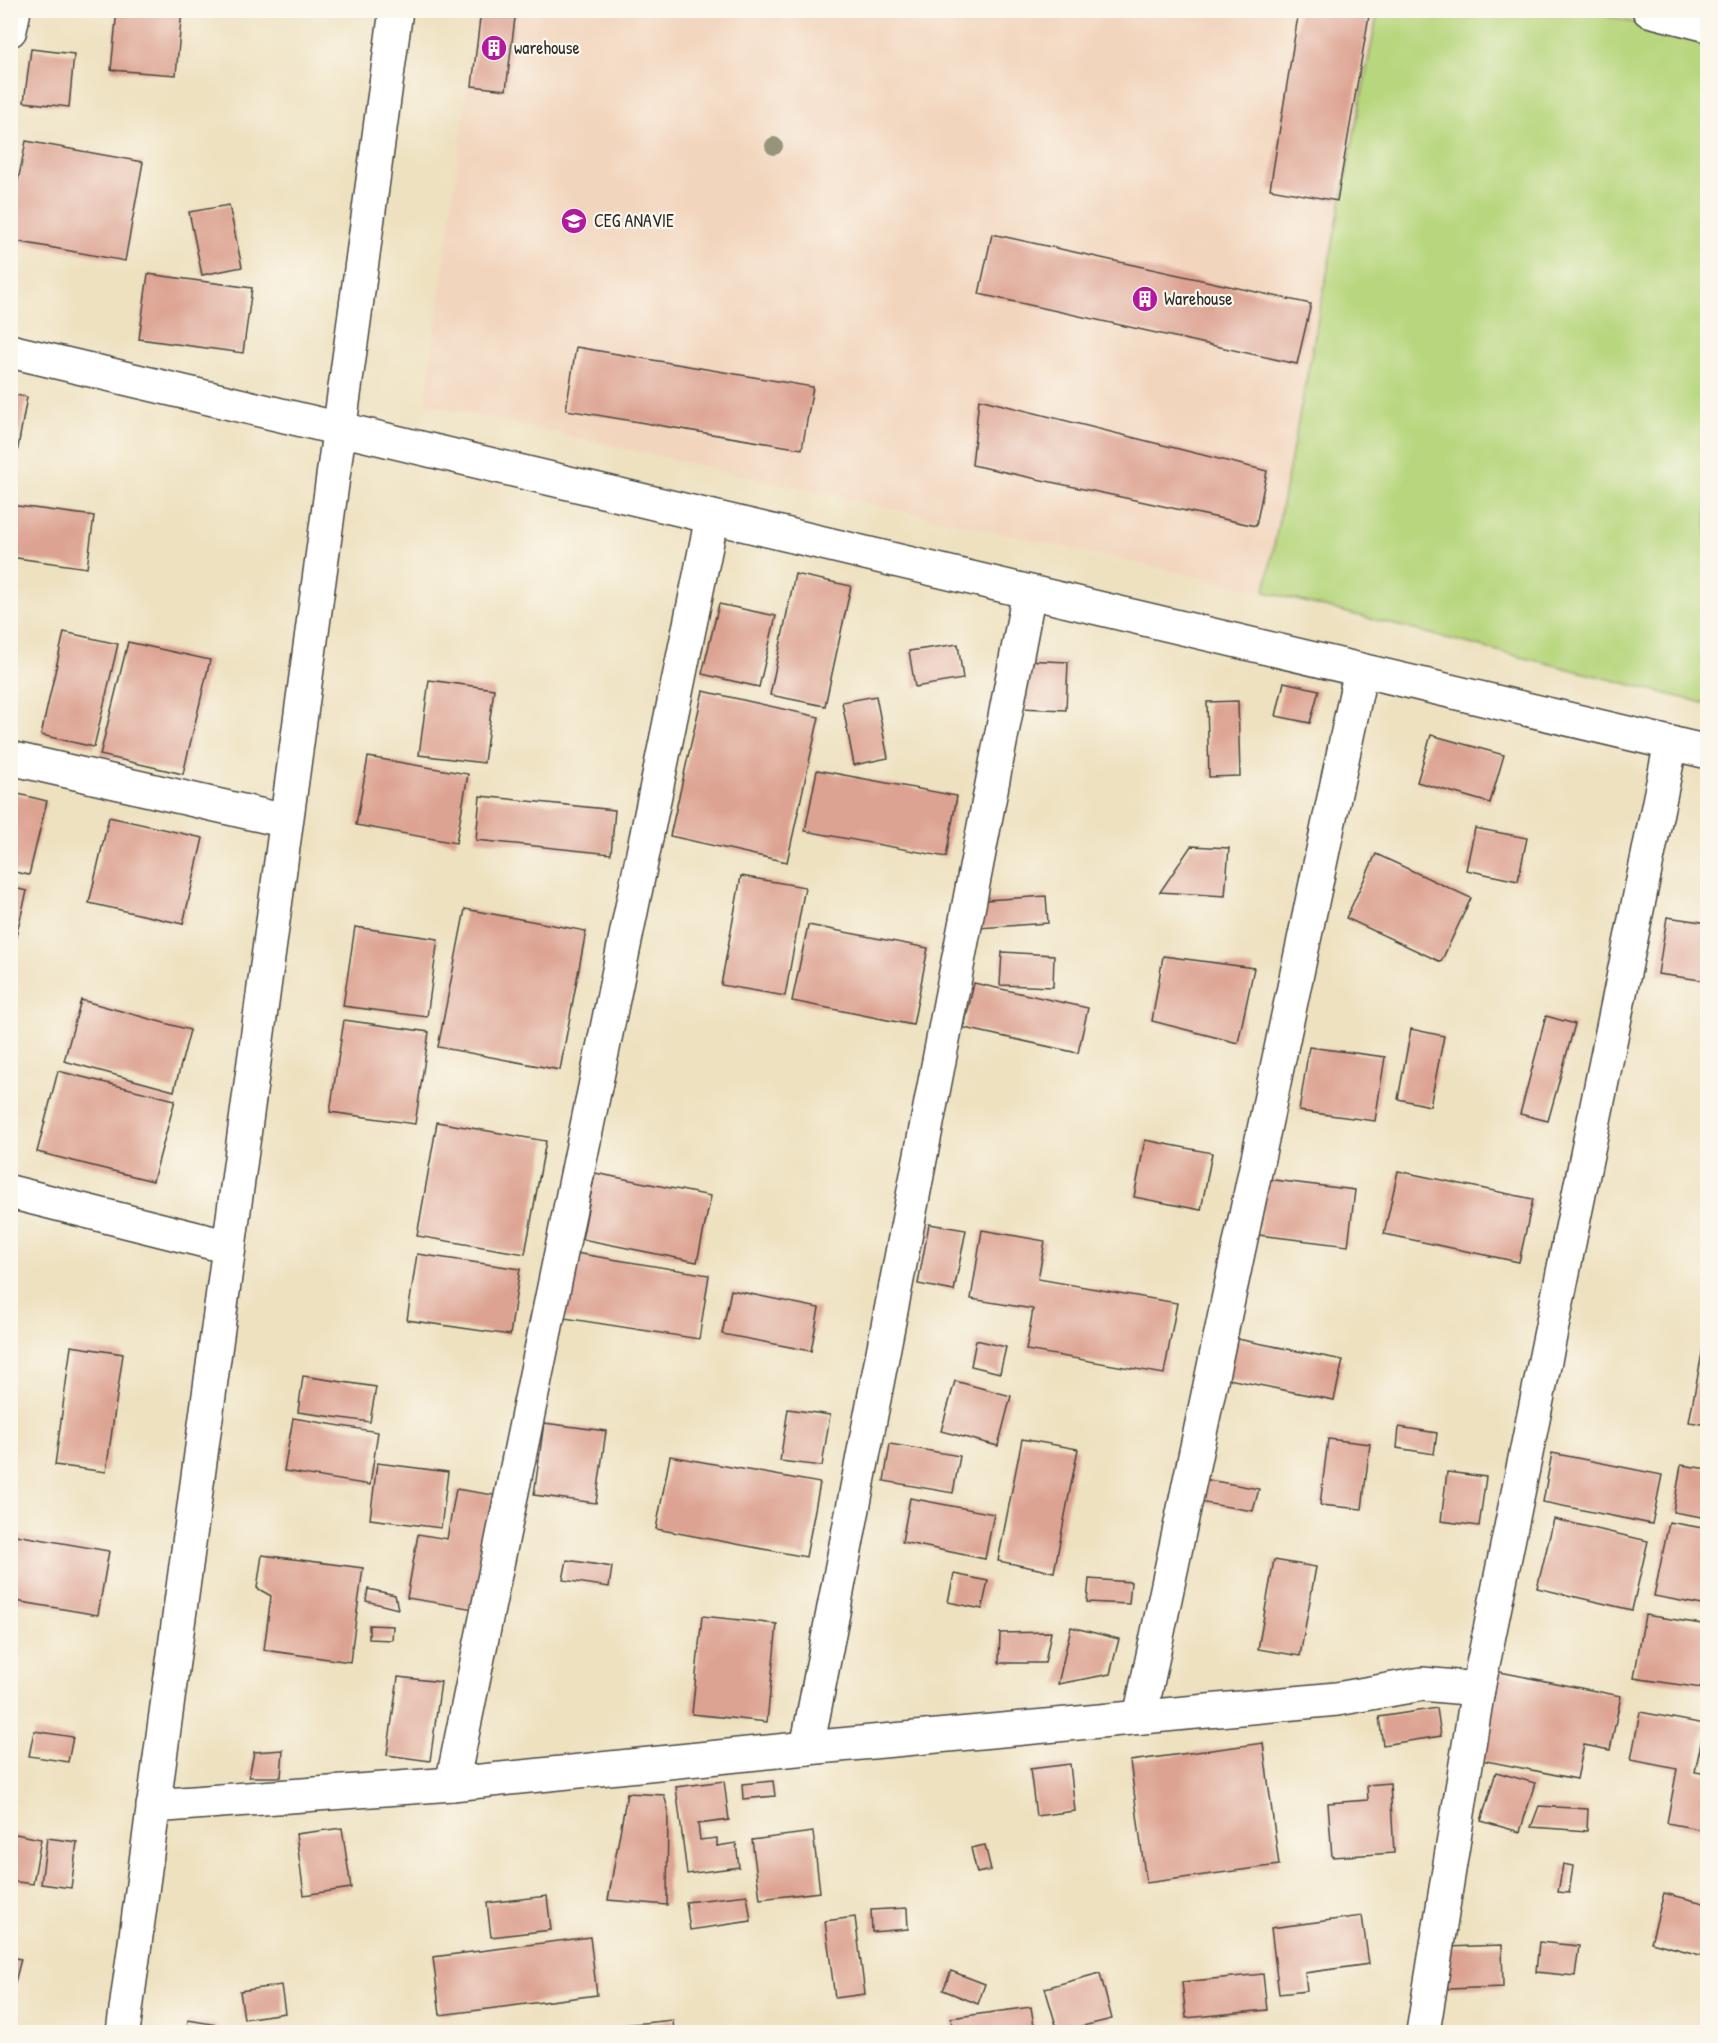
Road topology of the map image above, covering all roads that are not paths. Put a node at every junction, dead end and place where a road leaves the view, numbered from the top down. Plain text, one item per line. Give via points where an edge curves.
1 (14, 10) edge
2 (396, 10) edge
3 (1649, 10) edge
4 (1707, 25) edge
5 (10, 30) edge
6 (10, 351) edge
7 (339, 429) junction
8 (712, 517) junction
9 (1029, 592) junction
10 (1361, 670) junction
11 (1671, 743) junction
12 (1707, 752) edge
13 (10, 758) edge
14 (286, 822) junction
15 (10, 1192) edge
16 (229, 1246) junction
17 (1478, 1689) junction
18 (1140, 1716) junction
19 (807, 1748) junction
20 (452, 1784) junction
21 (153, 1806) junction
22 (123, 2032) edge
23 (1423, 2032) edge

1 - 5 street
2 - 7 street
3 - 4 street
6 - 7 street
7 - 8 street
7 - 14 street
8 - 9 street
8 - 20 street
9 - 10 street
9 - 19 street
10 - 11 street
10 - 18 street
11 - 12 street
11 - 17 street
13 - 14 street
14 - 16 street
15 - 16 street
16 - 21 street
17 - 18 street via 1422,1684 1337,1699
17 - 23 street
18 - 19 street
19 - 20 street
20 - 21 street
21 - 22 street

